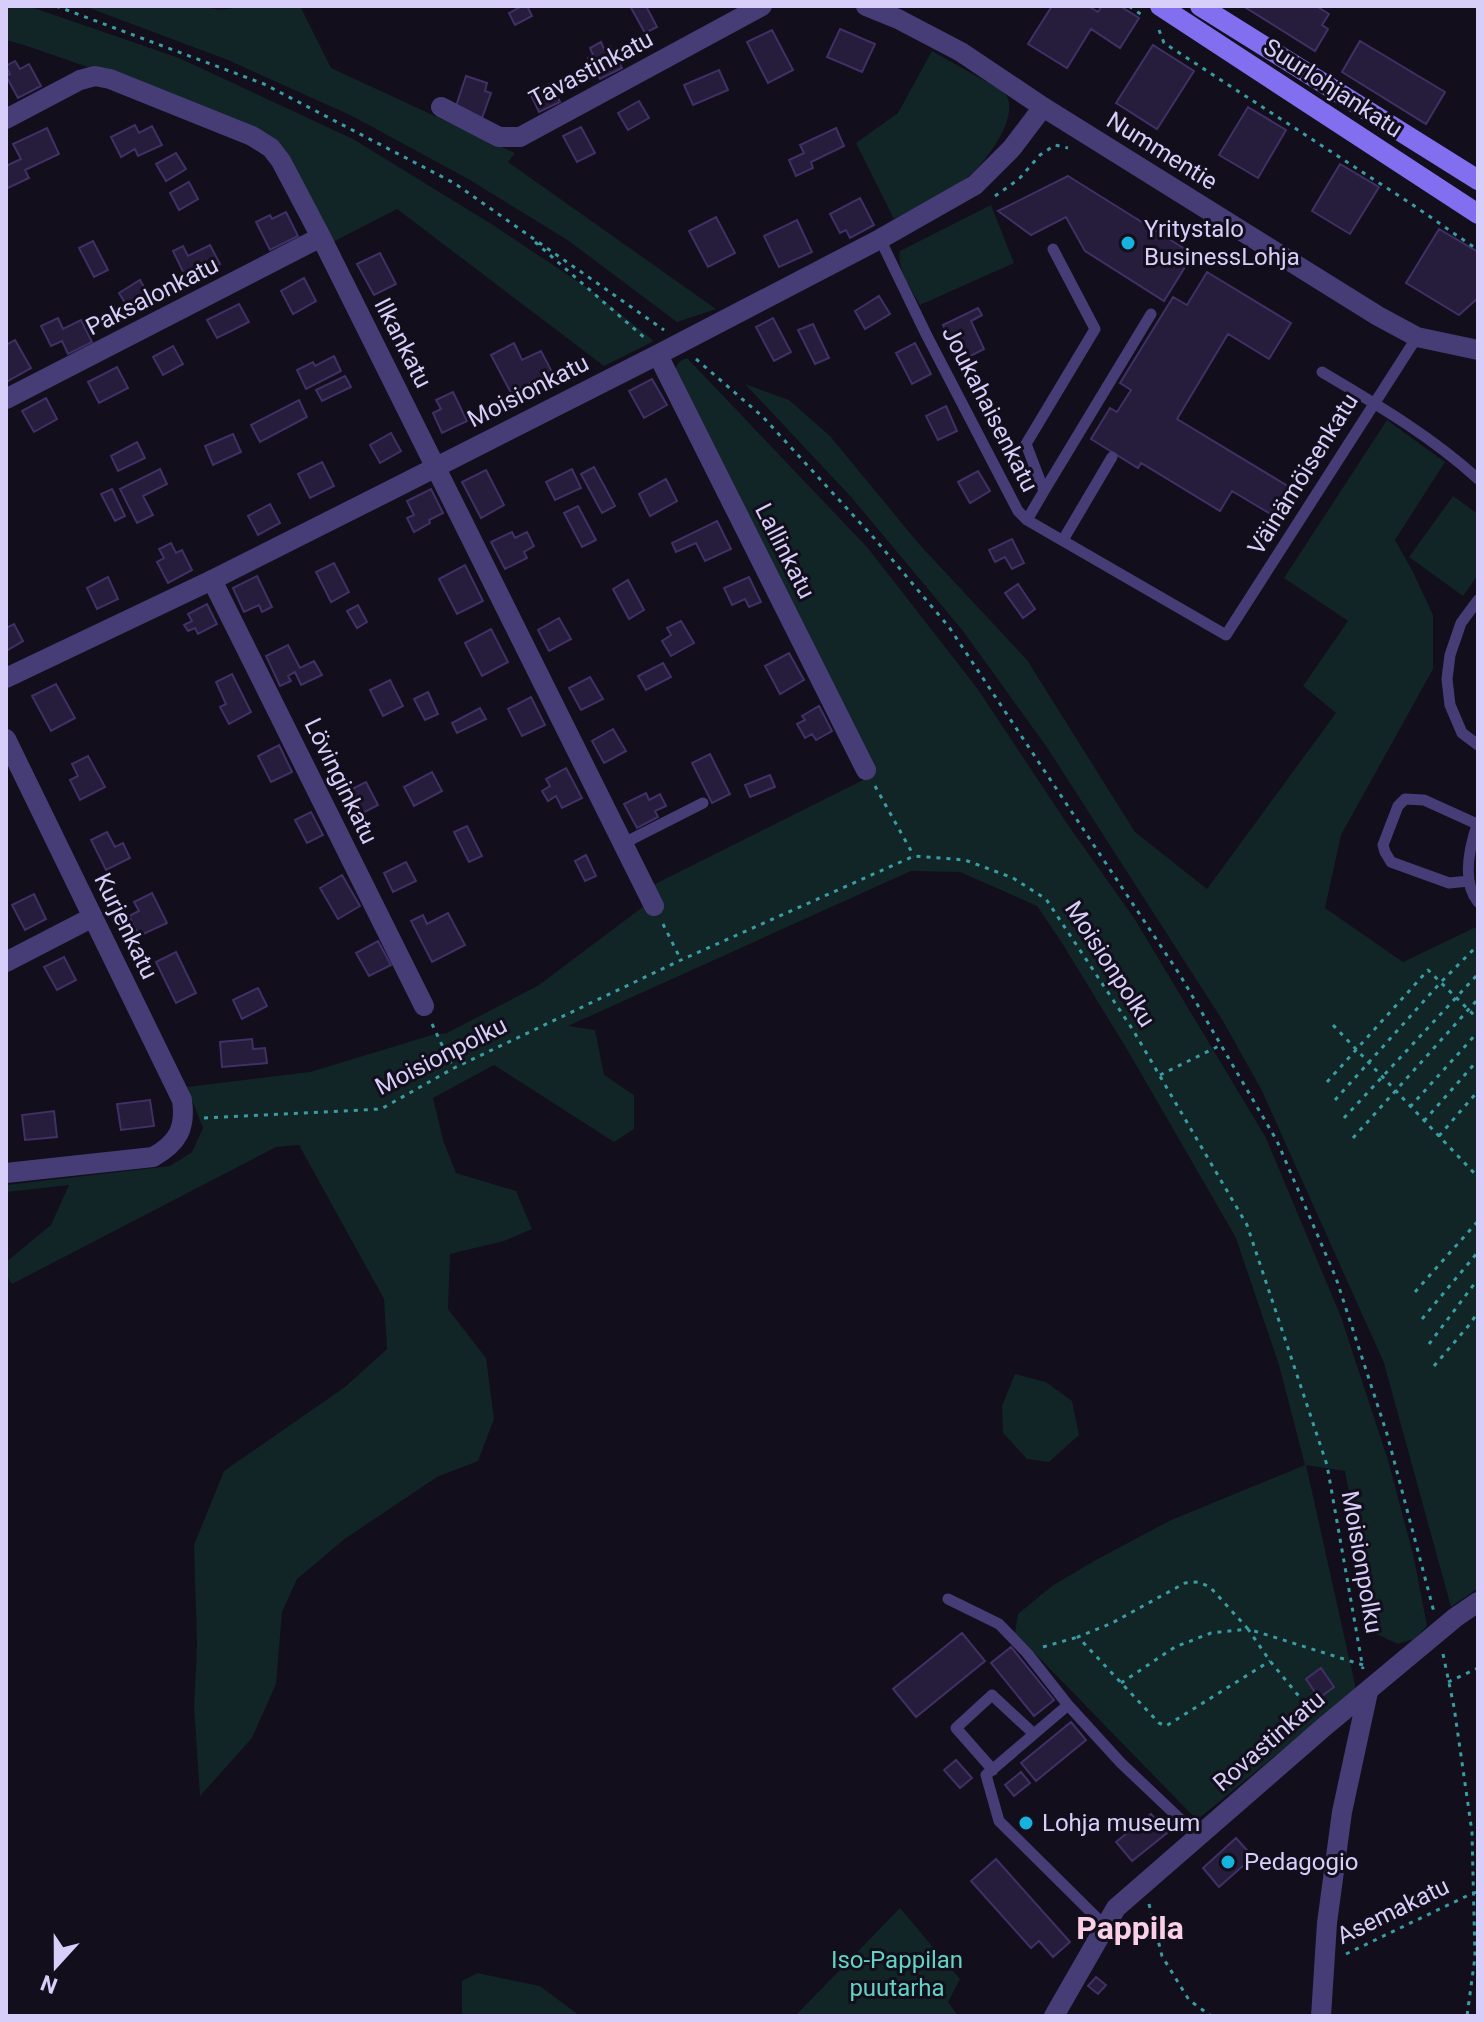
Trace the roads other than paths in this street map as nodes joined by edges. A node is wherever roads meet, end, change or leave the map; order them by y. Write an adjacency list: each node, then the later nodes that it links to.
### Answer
1 (762, 6): 5 (street, Tavastinkatu)
2 (866, 6): 6 (street, Nummentie)
3 (1200, 6): 8 (main road, Suurlohjankatu)
4 (1155, 17): 9 (main road, Suurlohjankatu)
5 (441, 107)
6 (1043, 107): 11 (street, Moisionkatu); 14 (street, Nummentie)
7 (6, 119): 10 (street, Ilkankatu)
8 (1478, 180)
9 (1478, 214)
10 (321, 237): 18 (street, Paksalonkatu); 21 (street, Ilkankatu)
11 (880, 239): 16 (street, Moisionkatu); 24 (lane, Joukahaisenkatu)
12 (1053, 249): 23 (lane)
13 (1151, 314): 23 (lane)
14 (1417, 337): 15 (street, Nummentie); 19 (lane, Väinämöisenkatu)
15 (1478, 350)
16 (660, 354): 21 (street, Moisionkatu); 32 (street, Lallinkatu)
17 (1322, 372): 19 (lane)
18 (6, 399)
19 (1374, 403): 22 (lane); 28 (lane, Väinämöisenkatu)
20 (1112, 457): 25 (lane)
21 (436, 467): 26 (street, Moisionkatu); 35 (street, Ilkankatu)
22 (1478, 479)
23 (1044, 491): 24 (lane)
24 (1027, 520): 25 (lane, Joukahaisenkatu)
25 (1063, 540): 28 (lane, Joukahaisenkatu)
26 (212, 580): 29 (street, Moisionkatu); 41 (street, Lövinginkatu)
27 (1478, 600): 31 (lane)
28 (1226, 635)
29 (6, 678)
30 (6, 739): 39 (street, Kurjenkatu)
31 (1478, 745)
32 (866, 770)
33 (703, 803): 35 (lane)
34 (1478, 823): 36 (lane); 36 (lane)
35 (624, 843): 38 (street, Ilkankatu)
36 (1469, 881): 37 (lane)
37 (1478, 902)
38 (654, 906)
39 (93, 917): 40 (street); 42 (street, Kurjenkatu)
40 (6, 962)
41 (424, 1006)
42 (6, 1173)
43 (948, 1599): 46 (lane)
44 (1478, 1602): 45 (street, Rovastinkatu)
45 (1368, 1692): 49 (street, Rovastinkatu); 52 (street)
46 (1068, 1705): 47 (lane); 49 (lane)
47 (1034, 1734): 48 (lane); 48 (lane)
48 (993, 1770): 50 (lane)
49 (1198, 1836): 50 (street, Rovastinkatu)
50 (1105, 1926): 51 (street, Rovastinkatu)
51 (1054, 2016)
52 (1321, 2016)

